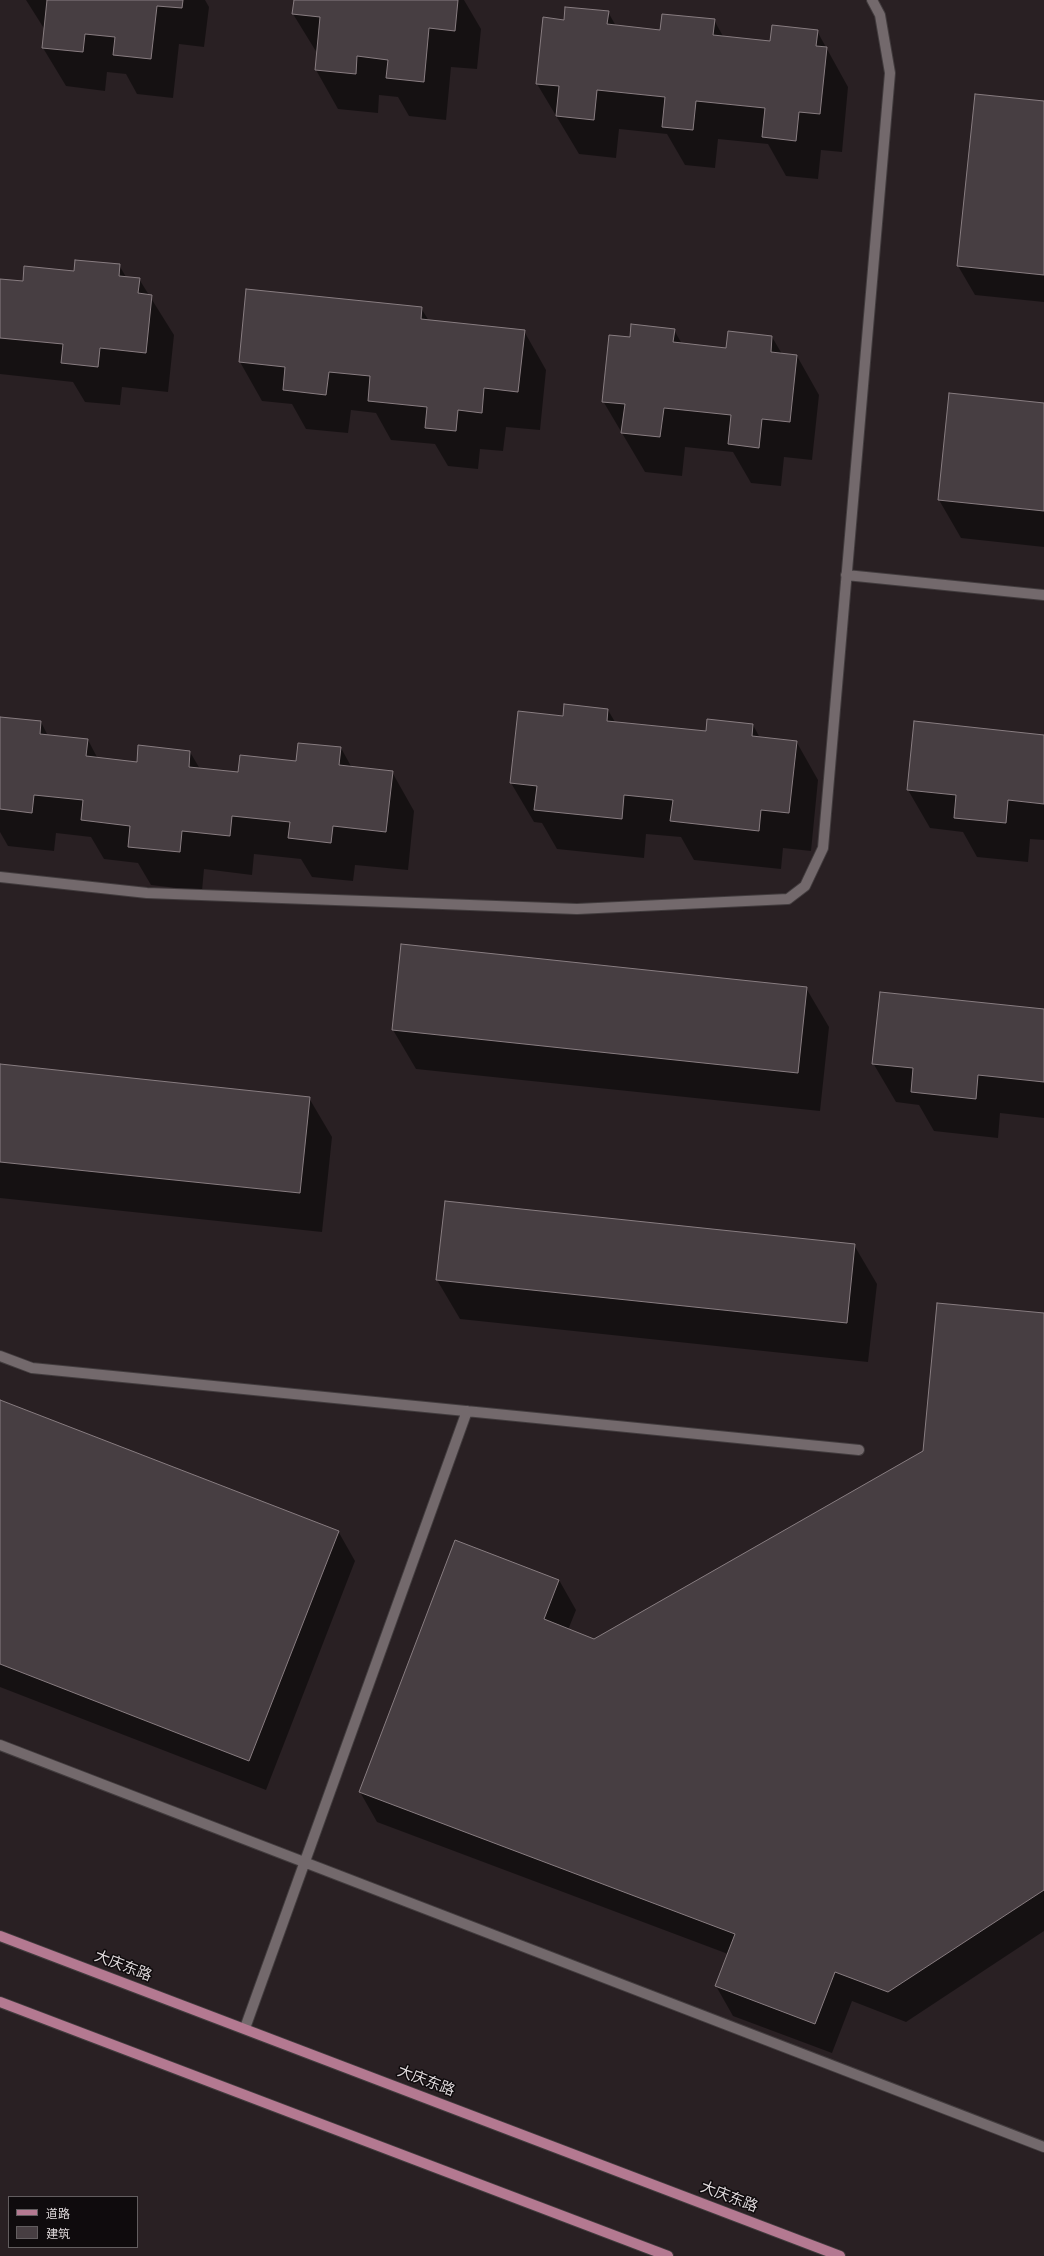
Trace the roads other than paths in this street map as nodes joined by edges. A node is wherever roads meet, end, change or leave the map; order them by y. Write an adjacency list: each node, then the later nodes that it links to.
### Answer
1 (872, 0): 2 (lane)
2 (846, 575): 3 (lane); 4 (lane)
3 (1044, 595)
4 (0, 877)
5 (0, 1356): 6 (lane)
6 (467, 1411): 7 (lane); 9 (lane)
7 (859, 1450)
8 (0, 1745): 9 (lane)
9 (305, 1862): 12 (lane); 13 (lane)
10 (0, 1936): 12 (main road, 大庆东路)
11 (0, 2002): 14 (main road)
12 (245, 2028): 15 (main road, 大庆东路)
13 (1044, 2147)
14 (668, 2256)
15 (840, 2256)

